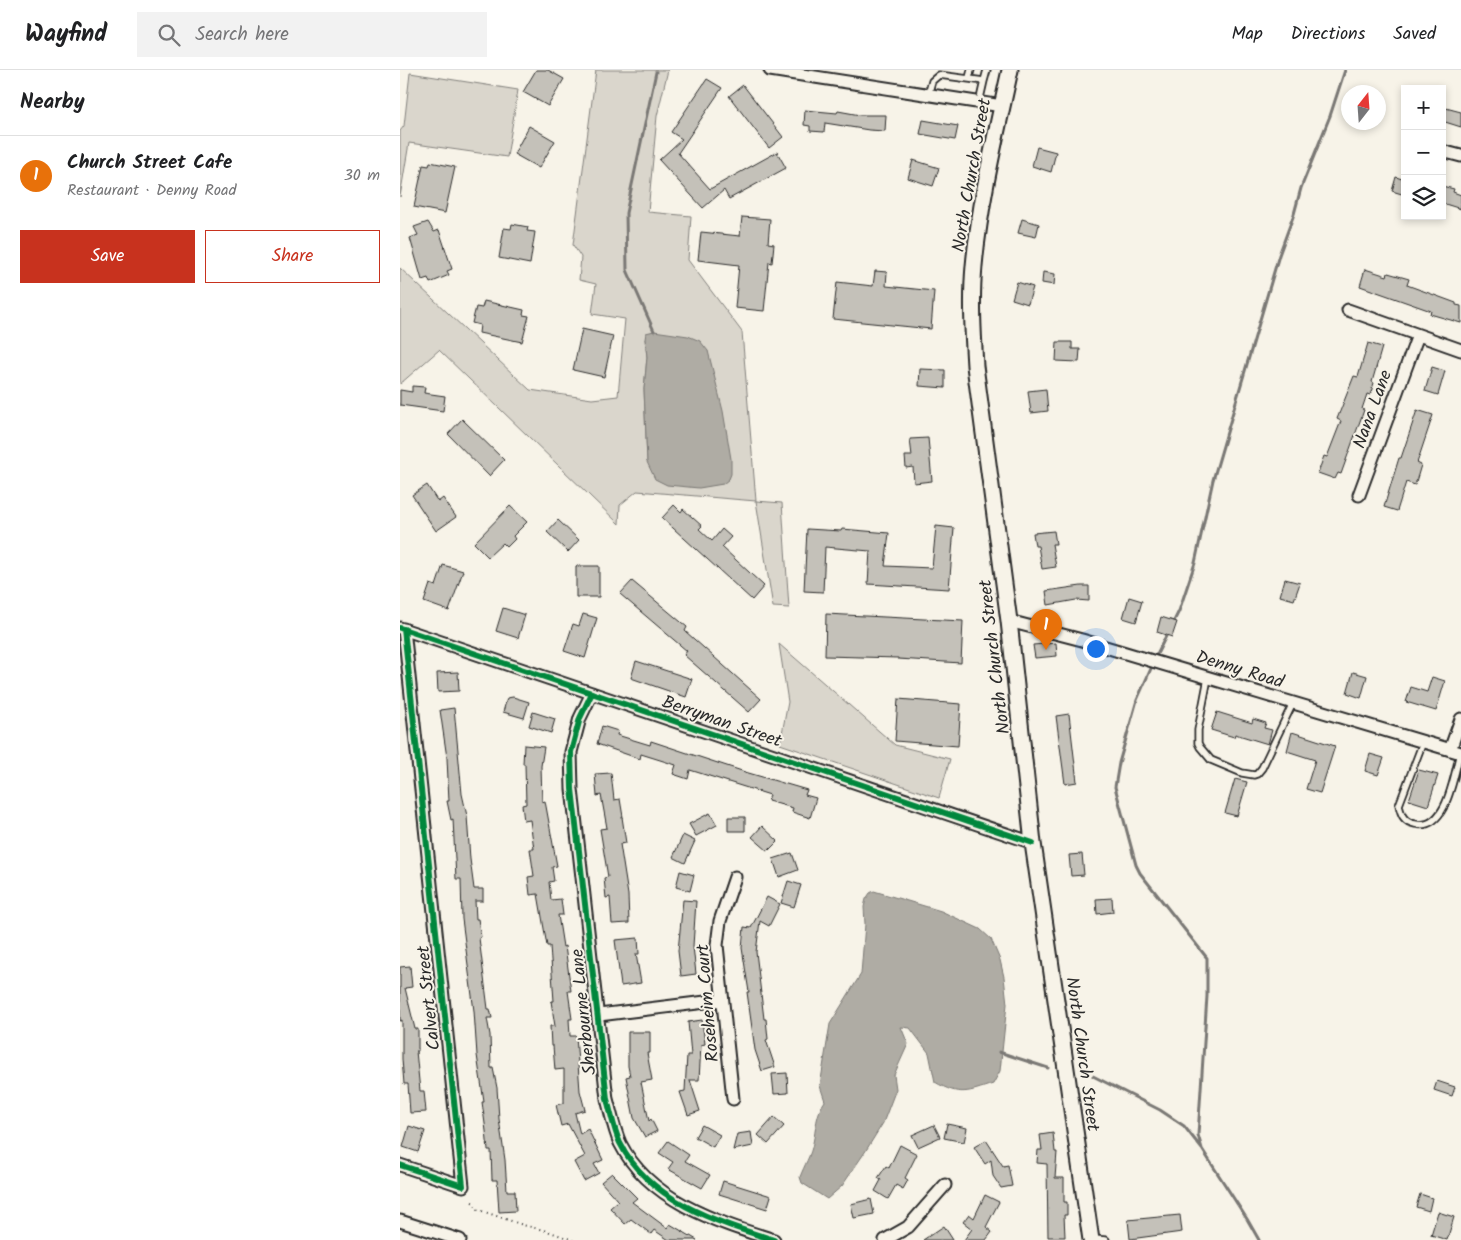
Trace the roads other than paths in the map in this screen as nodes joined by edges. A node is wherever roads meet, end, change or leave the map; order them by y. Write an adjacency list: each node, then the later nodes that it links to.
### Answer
1 (770, 70): 7 (street)
2 (971, 70): 5 (lane)
3 (987, 70): 6 (lane)
4 (1010, 70): 9 (main road, North Church Street)
5 (969, 78): 6 (lane); 7 (lane)
6 (984, 81): 8 (lane)
7 (928, 95): 8 (street)
8 (979, 103): 9 (street)
9 (1002, 106): 16 (main road, North Church Street)
10 (1446, 152): 11 (street)
11 (1461, 156)
12 (1348, 310): 13 (street)
13 (1418, 335): 14 (street); 15 (street, Nana Lane)
14 (1461, 350)
15 (1359, 495)
16 (1010, 621): 18 (street, Denny Road); 24 (main road, North Church Street)
17 (402, 628): 19 (street, Berryman Street); 29 (street, Calvert Street)
18 (1208, 678): 20 (street, Denny Road); 20 (lane)
19 (592, 693): 24 (street, Berryman Street); 27 (street, Sherbourne Lane)
20 (1293, 703): 22 (street, Denny Road)
21 (1461, 719): 23 (street)
22 (1423, 742): 23 (street, Denny Road); 23 (lane)
23 (1457, 752)
24 (1033, 843): 33 (main road, North Church Street)
25 (735, 877): 26 (street, Roseheim Court)
26 (722, 1000): 27 (street); 28 (street, Roseheim Court)
27 (599, 1015): 35 (street, Sherbourne Lane)
28 (733, 1099)
29 (400, 1165)
30 (945, 1186): 32 (street)
31 (400, 1221): 34 (street)
32 (891, 1238)
33 (1090, 1239): 36 (lane)
34 (460, 1240)
35 (774, 1240)
36 (1106, 1240)

